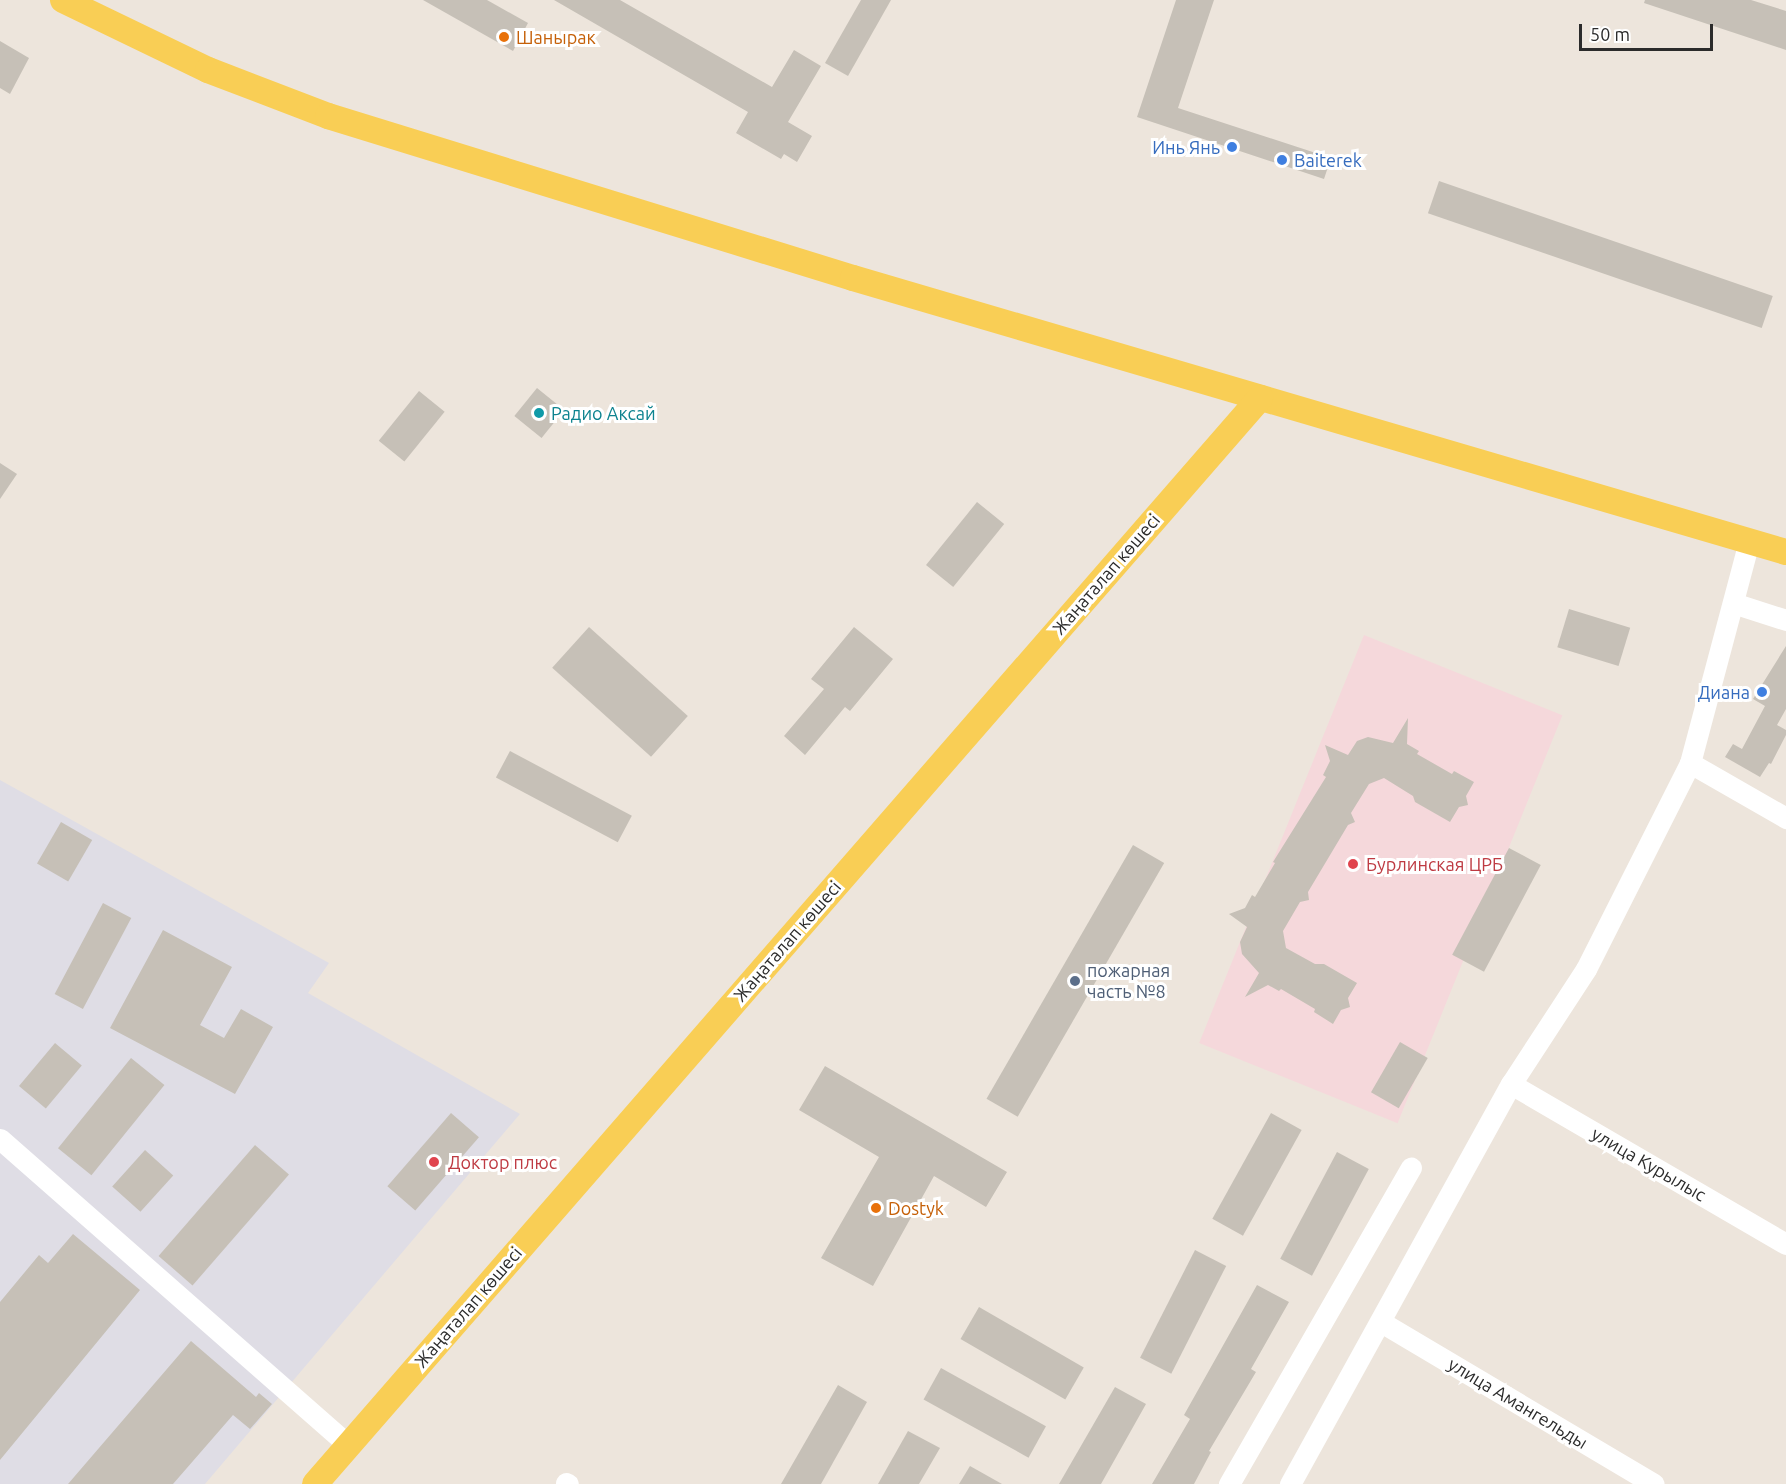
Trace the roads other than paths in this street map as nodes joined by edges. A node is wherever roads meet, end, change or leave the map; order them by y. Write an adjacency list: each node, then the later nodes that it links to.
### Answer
1 (63, 0): 2 (main road)
2 (1260, 398): 3 (main road); 14 (main road, Жаңаталап көшесі)
3 (1749, 541): 4 (main road); 5 (street)
4 (1786, 552)
5 (1733, 603): 6 (street); 7 (street)
6 (1786, 620)
7 (1690, 763): 8 (street); 9 (street)
8 (1786, 818)
9 (1511, 1084): 12 (street, улица Курылыс); 13 (street)
10 (0, 1140): 14 (street)
11 (1411, 1168): 16 (street)
12 (1786, 1244)
13 (1381, 1322): 17 (street); 18 (street, улица Амангельды)
14 (348, 1444): 15 (main road, Жаңаталап көшесі)
15 (315, 1484)
16 (1229, 1484)
17 (1290, 1484)
18 (1654, 1484)

